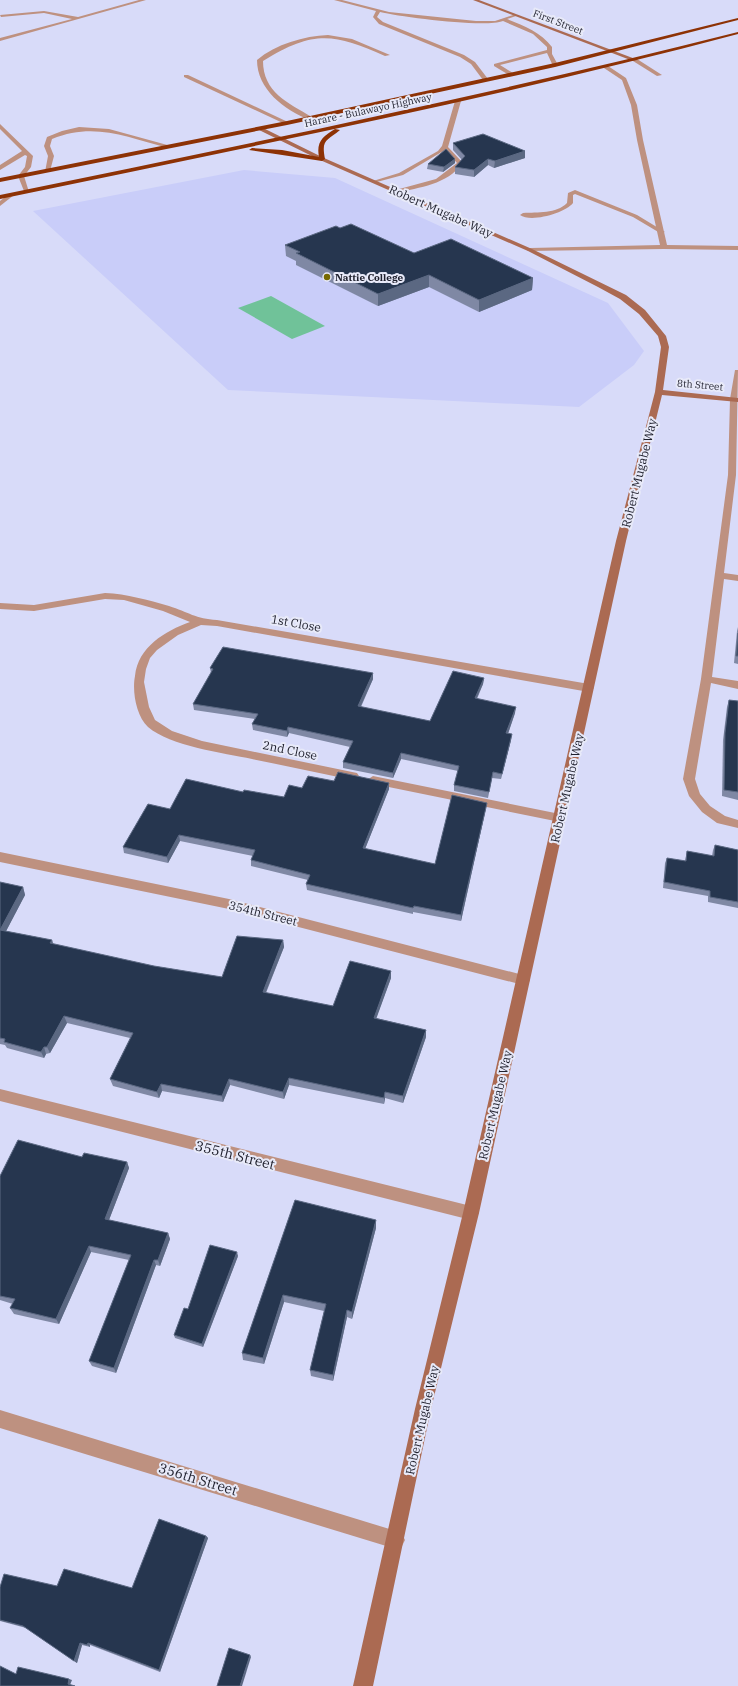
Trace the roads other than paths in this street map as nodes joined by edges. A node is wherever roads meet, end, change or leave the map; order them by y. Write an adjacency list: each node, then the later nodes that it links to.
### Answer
1 (144, 0): 7 (street)
2 (336, 0): 4 (street)
3 (475, 0): 5 (street, First Street)
4 (378, 12): 8 (street); 21 (street)
5 (514, 15): 8 (street); 13 (street, First Street)
6 (1, 16): 7 (street)
7 (78, 18): 11 (street)
8 (503, 19): 12 (street)
9 (738, 19): 13 (highway, Harare - Bulawayo Highway)
10 (738, 34): 15 (highway, Harare - Bulawayo Highway)
11 (0, 40)
12 (548, 51): 16 (street); 18 (street)
13 (612, 52): 15 (street, First Street); 16 (highway, Harare - Bulawayo Highway)
14 (387, 55): 23 (street)
15 (635, 60): 17 (highway, Harare - Bulawayo Highway); 19 (street)
16 (554, 65): 18 (highway, Harare - Bulawayo Highway)
17 (606, 67): 22 (highway, Harare - Bulawayo Highway); 45 (street)
18 (511, 74): 21 (highway, Harare - Bulawayo Highway)
19 (659, 75)
20 (186, 76): 24 (street)
21 (485, 79): 23 (highway, Harare - Bulawayo Highway)
22 (458, 101): 25 (highway, Harare - Bulawayo Highway); 30 (street)
23 (310, 118): 24 (highway, Harare - Bulawayo Highway)
24 (287, 123): 27 (highway, Harare - Bulawayo Highway)
25 (346, 124): 28 (highway, Harare - Bulawayo Highway); 33 (highway)
26 (0, 126): 32 (street)
27 (259, 128): 28 (street, Robert Mugabe Way); 29 (highway, Harare - Bulawayo Highway)
28 (280, 139): 31 (highway, Harare - Bulawayo Highway); 33 (street, Robert Mugabe Way)
29 (168, 146): 35 (highway, Harare - Bulawayo Highway); 35 (street)
30 (445, 147): 38 (street); 40 (street)
31 (232, 149): 33 (highway); 39 (highway, Harare - Bulawayo Highway)
32 (26, 151): 34 (street); 36 (street)
33 (322, 159): 38 (street, Robert Mugabe Way)
34 (0, 168)
35 (47, 171): 36 (highway, Harare - Bulawayo Highway)
36 (21, 176): 37 (highway, Harare - Bulawayo Highway); 39 (street)
37 (0, 180)
38 (375, 182): 40 (street, Robert Mugabe Way)
39 (27, 191): 41 (highway, Harare - Bulawayo Highway)
40 (395, 191): 48 (street, Robert Mugabe Way)
41 (11, 194): 42 (highway, Harare - Bulawayo Highway); 43 (street)
42 (0, 197)
43 (0, 204)
44 (523, 215): 45 (street)
45 (662, 232): 46 (street)
46 (664, 247): 47 (street); 48 (street)
47 (738, 248)
48 (530, 250): 50 (street, Robert Mugabe Way)
49 (738, 372): 51 (street)
50 (659, 392): 51 (street, 8th Street); 59 (street, Robert Mugabe Way)
51 (736, 399): 52 (street)
52 (735, 476): 53 (street)
53 (719, 575): 54 (street); 57 (street)
54 (738, 578)
55 (0, 606): 56 (street, 1st Close)
56 (200, 622): 59 (street, 1st Close); 60 (street, 2nd Close)
57 (706, 679): 58 (street); 61 (street)
58 (738, 684)
59 (589, 688): 60 (street, Robert Mugabe Way)
60 (560, 818): 63 (street, Robert Mugabe Way)
61 (738, 824)
62 (0, 857): 63 (street, 354th Street)
63 (523, 980): 65 (street, Robert Mugabe Way)
64 (0, 1095): 65 (street, 355th Street)
65 (471, 1213): 67 (street, Robert Mugabe Way)
66 (0, 1419): 67 (street, 356th Street)
67 (396, 1540): 68 (street, Robert Mugabe Way)
68 (364, 1686)

